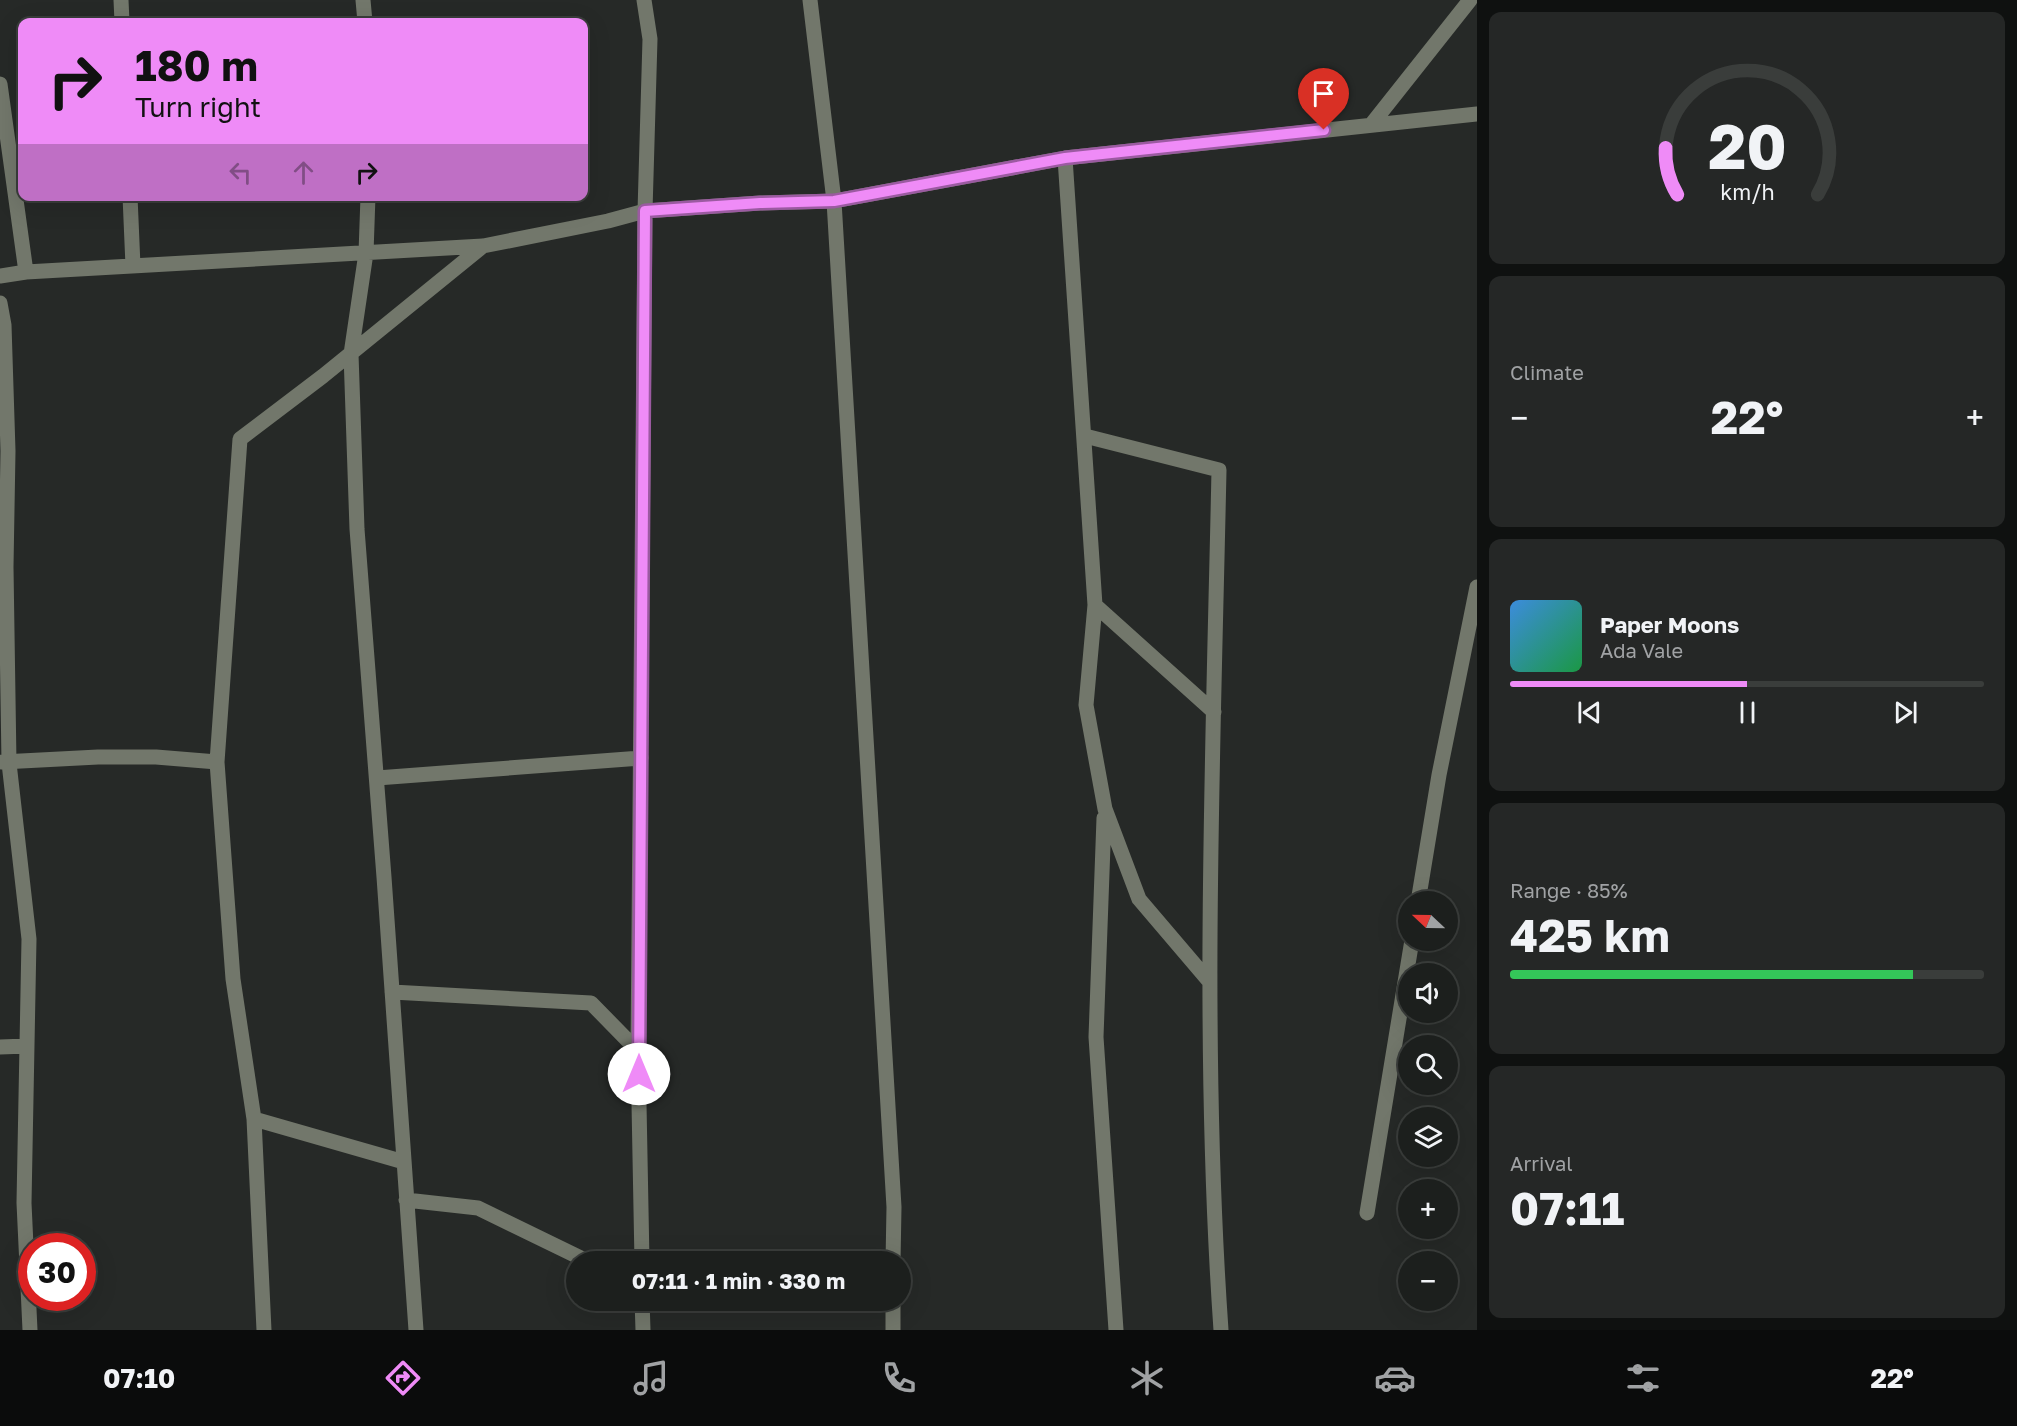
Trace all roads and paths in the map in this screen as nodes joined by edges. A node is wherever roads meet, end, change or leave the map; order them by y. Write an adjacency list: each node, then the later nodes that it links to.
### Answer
1 (121, 0): 6 (street)
2 (363, 0): 7 (street)
3 (644, 0): 15 (street)
4 (810, 0): 14 (street)
5 (1470, 0): 10 (street)
6 (122, 18)
7 (365, 18)
8 (0, 84): 19 (street)
9 (1477, 114): 10 (street)
10 (1371, 125): 11 (street)
11 (1065, 158): 14 (street); 23 (street)
12 (130, 201): 18 (street)
13 (368, 201): 17 (street)
14 (834, 201): 15 (street); 45 (street)
15 (645, 211): 16 (street); 27 (street)
16 (483, 246): 17 (street); 22 (street)
17 (366, 254): 18 (street); 22 (street)
18 (133, 266): 19 (street)
19 (26, 272): 20 (street)
20 (0, 276)
21 (0, 303): 29 (street)
22 (351, 354): 28 (street); 30 (street)
23 (1085, 436): 25 (street); 26 (street)
24 (1477, 587): 32 (street)
25 (1095, 605): 26 (street); 31 (street)
26 (1214, 712): 34 (street)
27 (641, 758): 30 (street); 38 (street)
28 (217, 762): 29 (street); 39 (street)
29 (5, 763): 36 (street)
30 (377, 778): 35 (street)
31 (1105, 809): 34 (street); 53 (street)
32 (1420, 891)
33 (1410, 951): 42 (street)
34 (1208, 980): 54 (street)
35 (392, 992): 38 (street); 40 (street)
36 (27, 1046): 37 (street); 48 (street)
37 (0, 1047)
38 (638, 1051): 44 (street)
39 (254, 1119): 40 (street); 49 (street)
40 (404, 1162): 41 (street)
41 (406, 1200): 43 (street); 50 (street)
42 (1367, 1213)
43 (566, 1251)
44 (642, 1251)
45 (894, 1251)
46 (642, 1311): 51 (street)
47 (893, 1311): 52 (street)
48 (30, 1330)
49 (264, 1330)
50 (417, 1330)
51 (643, 1330)
52 (893, 1330)
53 (1116, 1330)
54 (1221, 1330)

